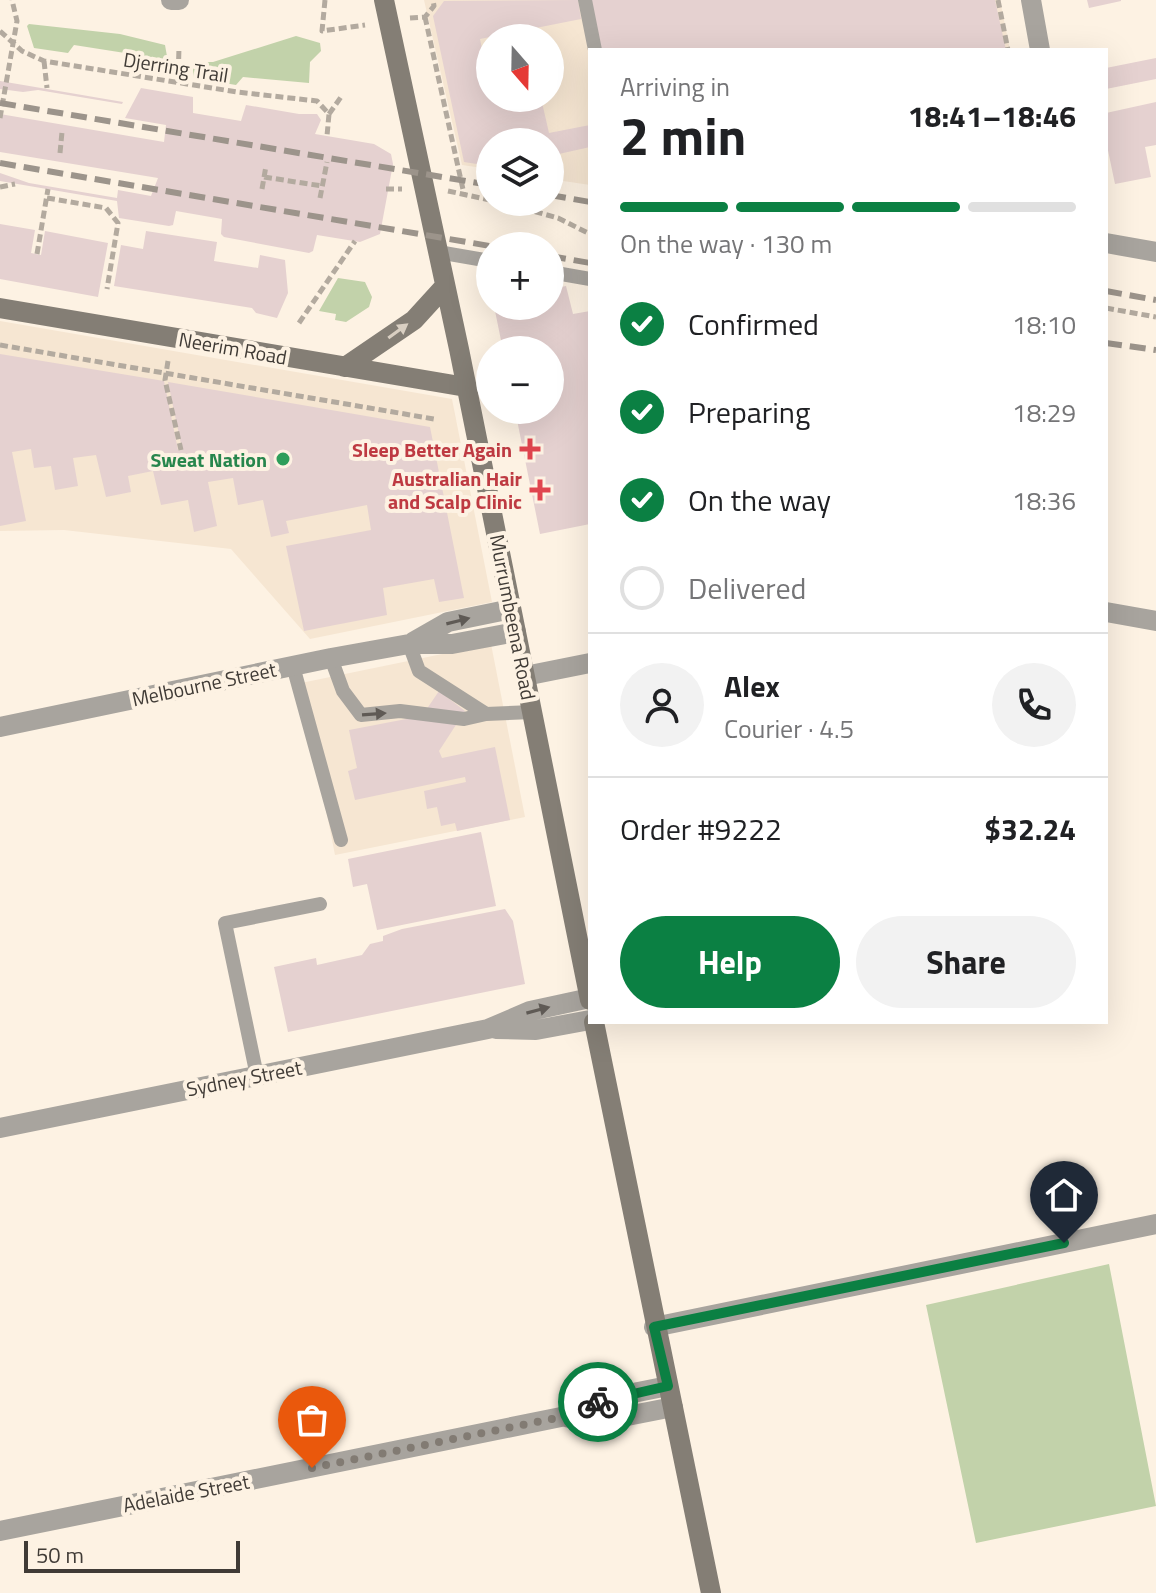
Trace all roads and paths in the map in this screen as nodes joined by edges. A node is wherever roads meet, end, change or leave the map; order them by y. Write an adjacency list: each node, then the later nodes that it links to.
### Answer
1 (12, 0): 11 (path)
2 (171, 0): 3 (street)
3 (179, 0)
4 (325, 0): 13 (path)
5 (384, 0): 47 (main road, Murrumbeena Road)
6 (585, 0): 16 (lane)
7 (998, 0): 17 (path)
8 (1031, 0): 18 (street)
9 (425, 17): 39 (path)
10 (26, 19): 11 (path)
11 (17, 21): 14 (path)
12 (0, 31): 14 (path, Djerring Trail)
13 (322, 31)
14 (14, 43): 19 (path, Djerring Trail); 24 (path)
15 (179, 47): 20 (path)
16 (595, 48)
17 (1008, 48)
18 (1040, 48)
19 (44, 61): 20 (path, Djerring Trail); 21 (path)
20 (178, 83): 23 (path, Djerring Trail)
21 (47, 88)
22 (341, 97): 23 (path)
23 (329, 114): 26 (path)
24 (0, 118)
25 (62, 132): 28 (path)
26 (327, 136)
27 (51, 141): 28 (path)
28 (61, 143): 29 (path)
29 (60, 153)
30 (327, 162): 34 (path)
31 (266, 166): 32 (path)
32 (264, 177): 34 (path); 37 (path)
33 (15, 184): 35 (path)
34 (322, 186): 42 (path)
35 (0, 187)
36 (48, 189): 41 (path)
37 (262, 189)
38 (452, 191): 39 (path)
39 (464, 194): 40 (path)
40 (476, 197)
41 (47, 198): 49 (path); 54 (path)
42 (320, 198)
43 (552, 216): 44 (path)
44 (588, 233)
45 (355, 241): 58 (path)
46 (1108, 243): 48 (street)
47 (438, 252): 50 (lane); 53 (main road, Murrumbeena Road)
48 (1156, 252)
49 (37, 254)
50 (476, 259)
51 (564, 274): 52 (lane)
52 (588, 279)
53 (445, 286): 61 (main road, one-way to 53); 63 (main road, Murrumbeena Road)
54 (107, 289)
55 (0, 308): 59 (main road, Neerim Road)
56 (1108, 308): 57 (path)
57 (1156, 317)
58 (299, 323)
59 (171, 338): 61 (main road, Neerim Road); 62 (path)
60 (0, 345): 62 (path)
61 (345, 367): 63 (main road, Neerim Road)
62 (166, 374): 64 (path); 65 (path)
63 (466, 387): 66 (main road, Murrumbeena Road)
64 (434, 419)
65 (181, 450)
66 (511, 609): 69 (main road, Murrumbeena Road); 70 (street, Melbourne Street, one-way to 66)
67 (1108, 612): 68 (street)
68 (1156, 621)
69 (516, 632): 70 (street, Melbourne Street); 74 (main road, Murrumbeena Road)
70 (409, 644): 71 (street, Melbourne Street); 76 (lane)
71 (331, 658): 73 (street, Melbourne Street); 76 (lane, one-way to 76)
72 (588, 663): 74 (street)
73 (293, 666): 77 (street, Melbourne Street); 78 (lane)
74 (525, 676): 75 (main road, Murrumbeena Road)
75 (532, 712): 76 (lane); 80 (main road, Murrumbeena Road)
76 (486, 714)
77 (0, 727)
78 (341, 840)
79 (320, 904): 85 (lane)
80 (588, 989)
81 (588, 999): 84 (street, Sydney Street, one-way to 81)
82 (588, 1022): 84 (street, Sydney Street)
83 (593, 1024): 88 (main road)
84 (488, 1029): 85 (street, Sydney Street)
85 (257, 1076): 86 (street, Sydney Street)
86 (0, 1128)
87 (1156, 1224): 88 (street)
88 (654, 1327): 89 (main road)
89 (668, 1386): 90 (main road); 91 (street, Adelaide Street)
90 (673, 1407): 91 (street, Adelaide Street); 93 (main road)
91 (561, 1417): 92 (street, Adelaide Street)
92 (0, 1531)
93 (711, 1593)

